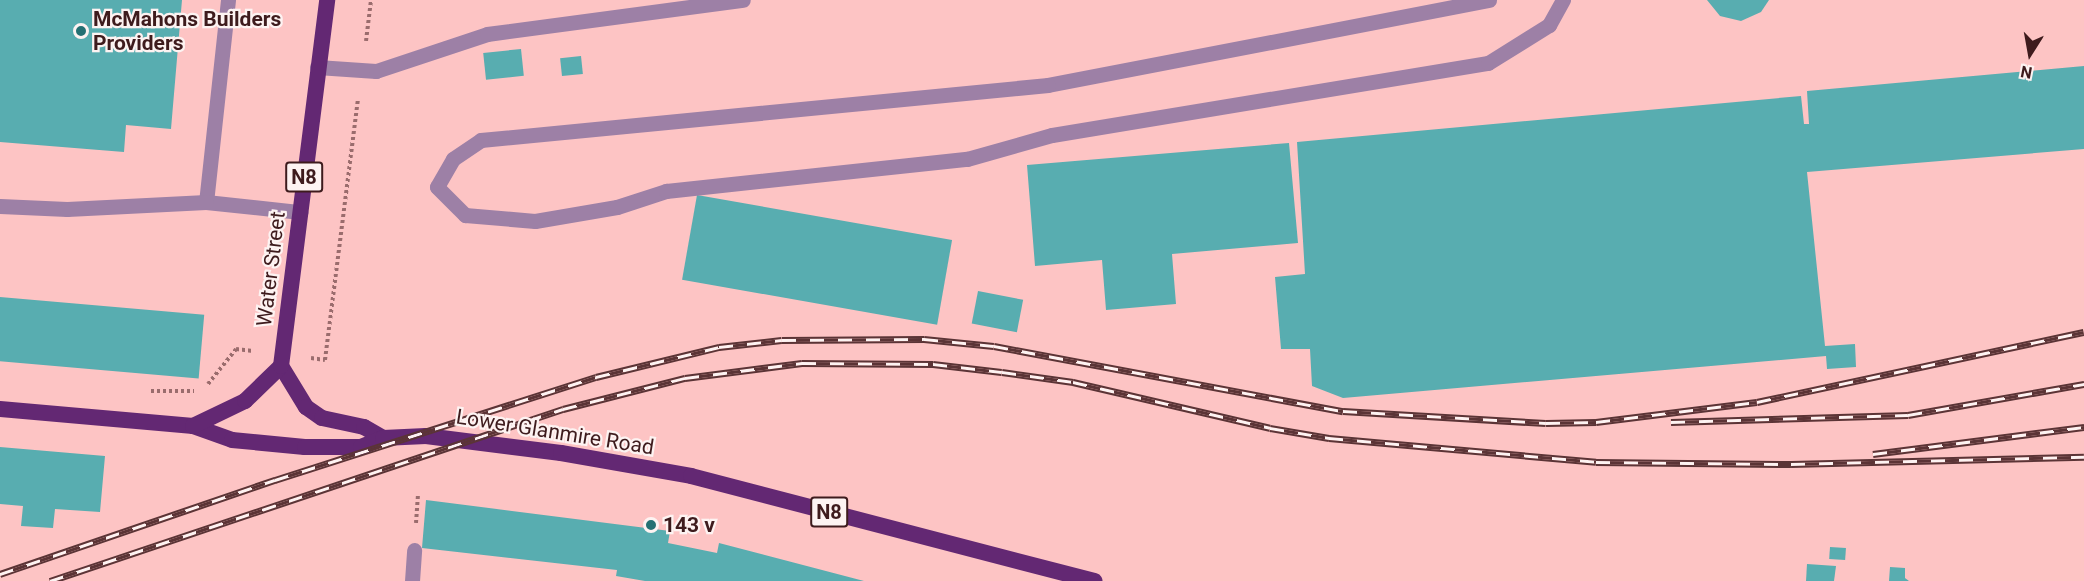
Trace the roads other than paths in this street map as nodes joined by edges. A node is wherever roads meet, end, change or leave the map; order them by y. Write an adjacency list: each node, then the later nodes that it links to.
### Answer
1 (228, 0): 7 (street)
2 (327, 0): 6 (highway, Water Street / N8)
3 (743, 0): 6 (street)
4 (1489, 0): 5 (street)
5 (1563, 0)
6 (317, 67): 9 (highway, Water Street / N8)
7 (206, 202): 8 (street); 9 (street)
8 (0, 206)
9 (300, 212): 10 (highway, Water Street / N8)
10 (281, 366): 12 (highway); 13 (highway, N8)
11 (0, 409): 12 (highway, Lower Glanmire Road / N8)
12 (193, 426): 13 (highway, Lower Glanmire Road / N8)
13 (383, 438): 16 (highway, Lower Glanmire Road / N8)
14 (414, 550): 15 (street)
15 (412, 581)
16 (1095, 581)

